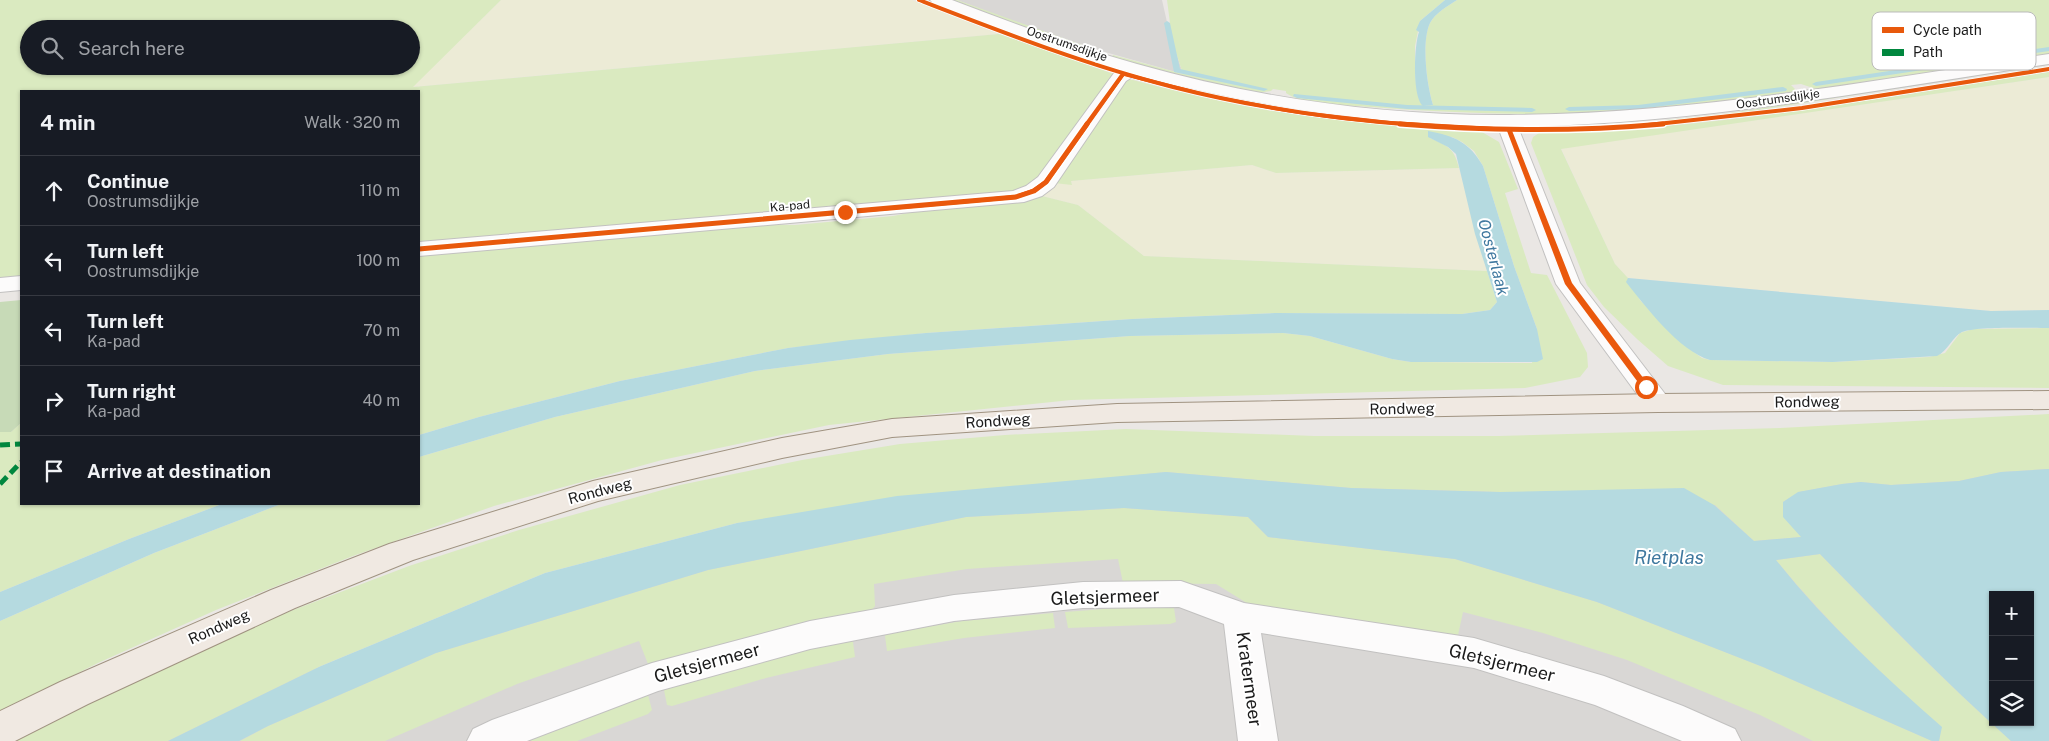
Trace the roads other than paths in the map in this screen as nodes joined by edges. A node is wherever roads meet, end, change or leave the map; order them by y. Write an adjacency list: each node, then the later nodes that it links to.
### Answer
1 (938, 0): 4 (street, Oostrumsdijkje)
2 (2049, 59): 3 (street, Oostrumsdijkje)
3 (2036, 61)
4 (1133, 69): 6 (street, Oostrumsdijkje); 7 (street, Ka-pad)
5 (1974, 70): 6 (street, Oostrumsdijkje)
6 (1506, 121): 11 (street)
7 (420, 249)
8 (20, 283): 9 (street)
9 (0, 285)
10 (2049, 400): 11 (main road, Rondweg)
11 (1658, 404): 13 (main road, Rondweg)
12 (1241, 616): 14 (street, Gletsjermeer); 15 (street, Kratermeer); 16 (street, Gletsjermeer)
13 (0, 730)
14 (487, 741)
15 (1258, 741)
16 (1722, 741)

